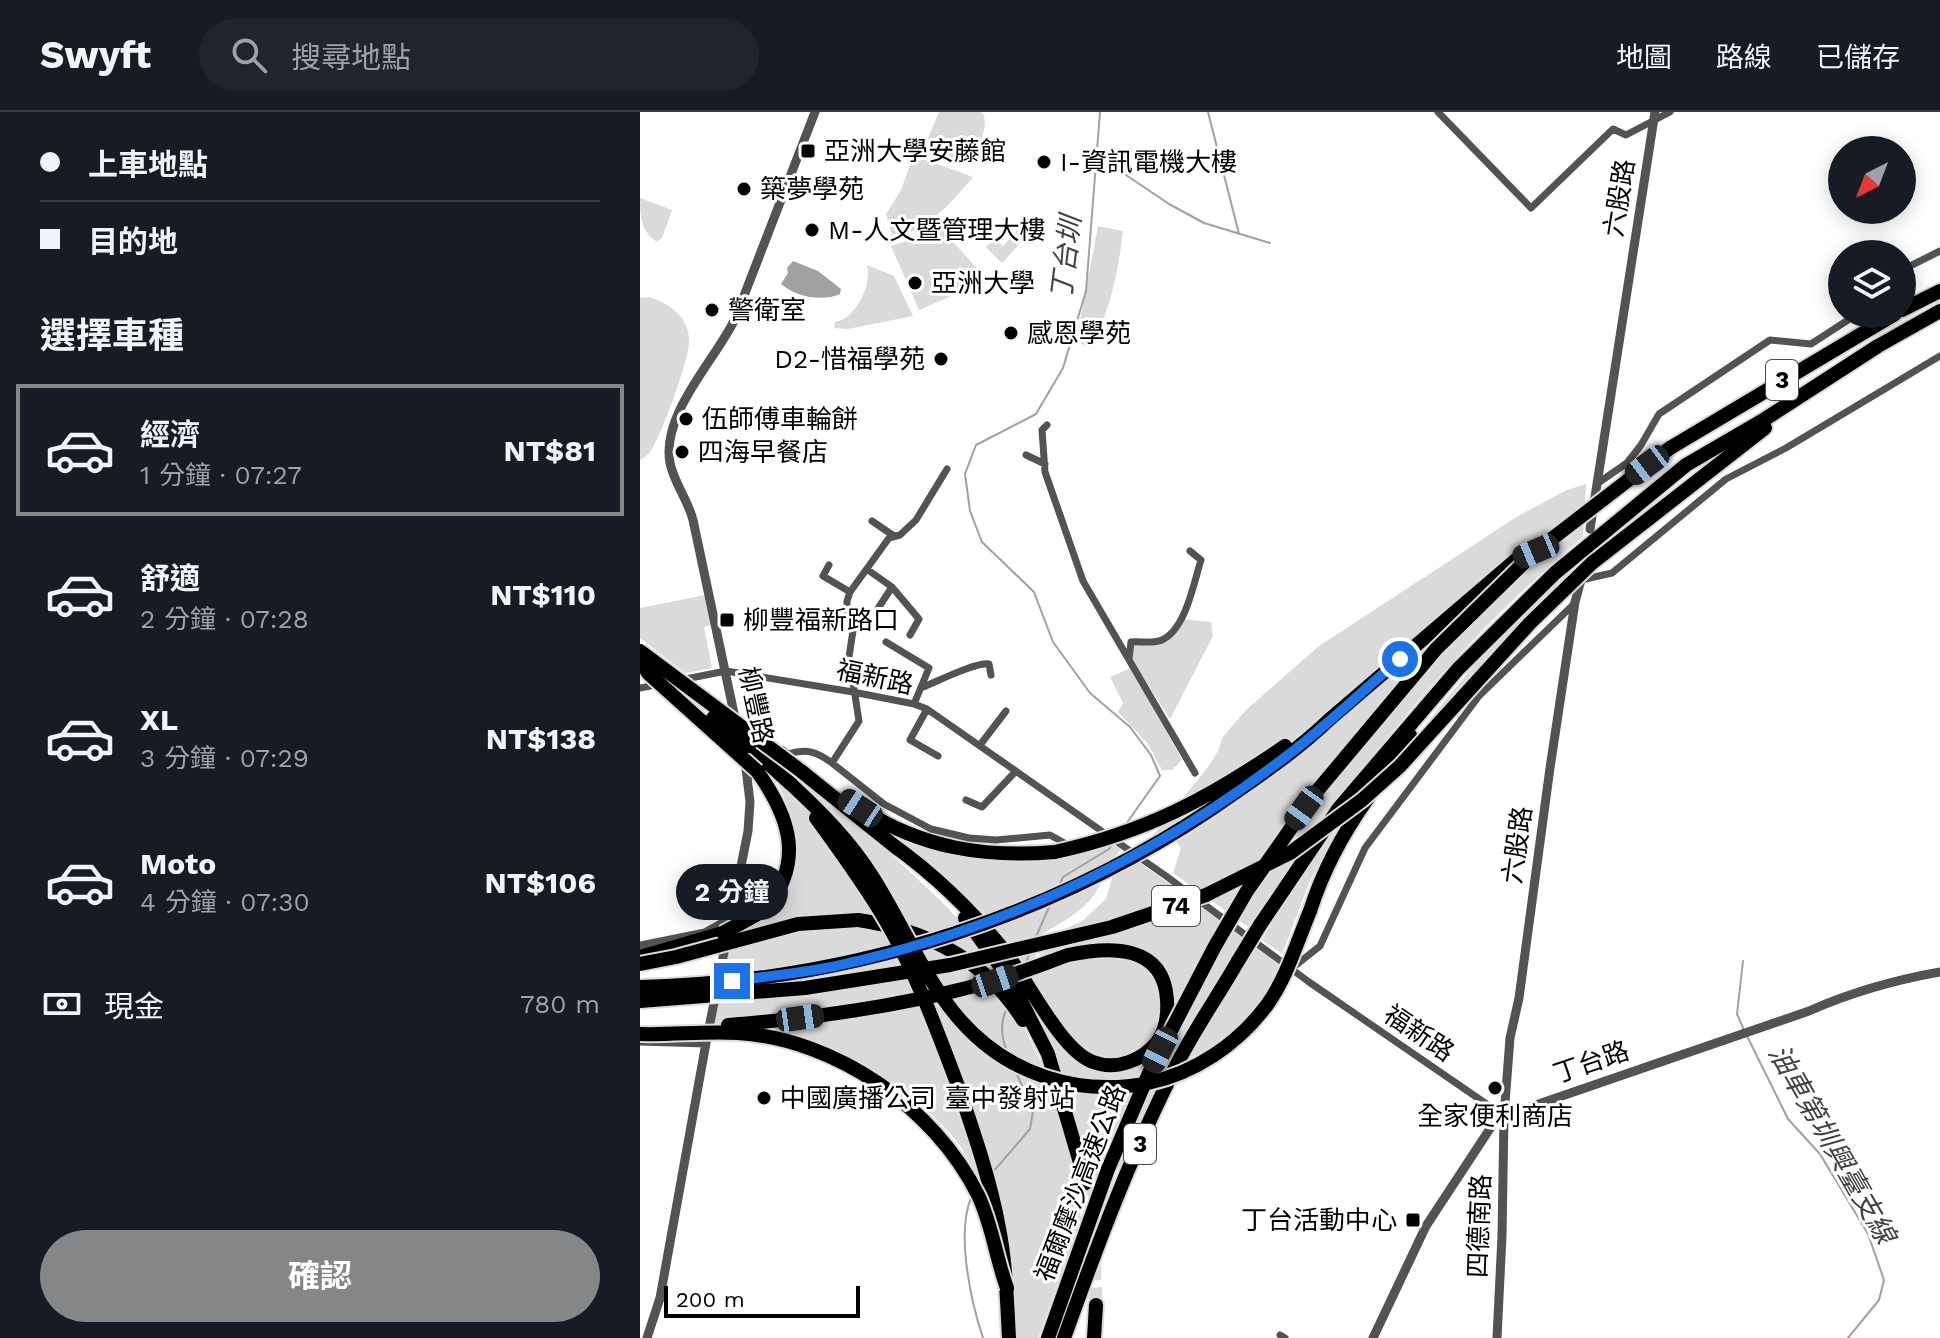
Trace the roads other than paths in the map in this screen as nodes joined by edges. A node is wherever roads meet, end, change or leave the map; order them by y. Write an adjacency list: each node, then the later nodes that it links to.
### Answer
1 (815, 112): 36 (street, 柳豐路)
2 (1438, 112): 4 (street)
3 (1670, 112): 4 (street)
4 (1655, 116): 18 (street, 六股路)
5 (1940, 251): 6 (street)
6 (1916, 263)
7 (1940, 291): 8 (highway)
8 (1916, 303)
9 (1940, 311): 13 (highway, 福爾摩沙高速公路 / 3)
10 (1836, 328): 18 (street)
11 (1868, 328): 23 (highway, 福爾摩沙高速公路 / 3, bridge)
12 (1940, 356): 26 (street)
13 (1795, 399): 42 (highway, 福爾摩沙高速公路 / 3); 64 (highway, 74, bridge)
14 (1047, 425): 16 (street)
15 (1026, 455): 16 (street)
16 (1045, 464): 35 (street)
17 (947, 469): 21 (street)
18 (1598, 483): 20 (street, 六股路)
19 (872, 521): 21 (street)
20 (1590, 529)
21 (894, 536): 25 (street)
22 (1190, 551): 35 (street)
23 (1536, 551): 46 (highway, bridge); 74 (highway, 福爾摩沙高速公路 / 3, bridge)
24 (829, 565): 28 (street)
25 (868, 570): 27 (street); 28 (street)
26 (1581, 580): 29 (street, 六股路)
27 (892, 587): 30 (street); 31 (street)
28 (850, 592): 40 (street)
29 (1575, 602): 60 (street); 68 (street, 六股路)
30 (877, 610)
31 (910, 635)
32 (886, 642): 38 (street)
33 (640, 651): 50 (highway, bridge)
34 (640, 660): 53 (highway, bridge); 58 (highway, bridge)
35 (1129, 660): 52 (street)
36 (726, 671): 39 (street, 福新路); 40 (street, 福新路); 45 (street, 柳豐路)
37 (991, 675): 38 (street)
38 (923, 687): 41 (street)
39 (640, 688)
40 (853, 692): 41 (street, 福新路); 49 (street)
41 (914, 704): 43 (street, 福新路)
42 (1424, 708): 53 (highway, bridge); 75 (highway, 福爾摩沙高速公路 / 3, bridge)
43 (927, 709): 47 (street, 福新路); 48 (street)
44 (1006, 711): 47 (street)
45 (735, 717): 49 (street); 56 (street, 柳豐路)
46 (1330, 719): 50 (highway, bridge); 62 (highway, 74, bridge)
47 (980, 745): 51 (street, 福新路)
48 (938, 756)
49 (832, 763): 55 (street)
50 (801, 771): 63 (highway)
51 (1016, 771): 54 (street); 55 (street, 福新路)
52 (1195, 773)
53 (792, 785): 70 (highway, bridge)
54 (966, 800)
55 (1112, 839): 60 (street, 福新路)
56 (732, 918): 57 (street); 67 (street, 柳豐路)
57 (640, 946)
58 (640, 957)
59 (640, 964): 63 (highway, bridge)
60 (1291, 969): 68 (street, 福新路)
61 (1940, 972): 68 (street, 丁台路)
62 (640, 987)
63 (1015, 988): 65 (highway, bridge); 69 (highway)
64 (640, 1001)
65 (640, 1032): 70 (highway, bridge)
66 (640, 1041): 67 (street)
67 (706, 1043): 72 (street, 柳豐路)
68 (1504, 1116): 77 (street); 78 (street, 四德南路)
69 (1086, 1183)
70 (1007, 1288): 73 (highway)
71 (1096, 1305): 76 (highway)
72 (647, 1338)
73 (1009, 1338)
74 (1048, 1338)
75 (1064, 1338)
76 (1094, 1338)
77 (1373, 1338)
78 (1497, 1338)

